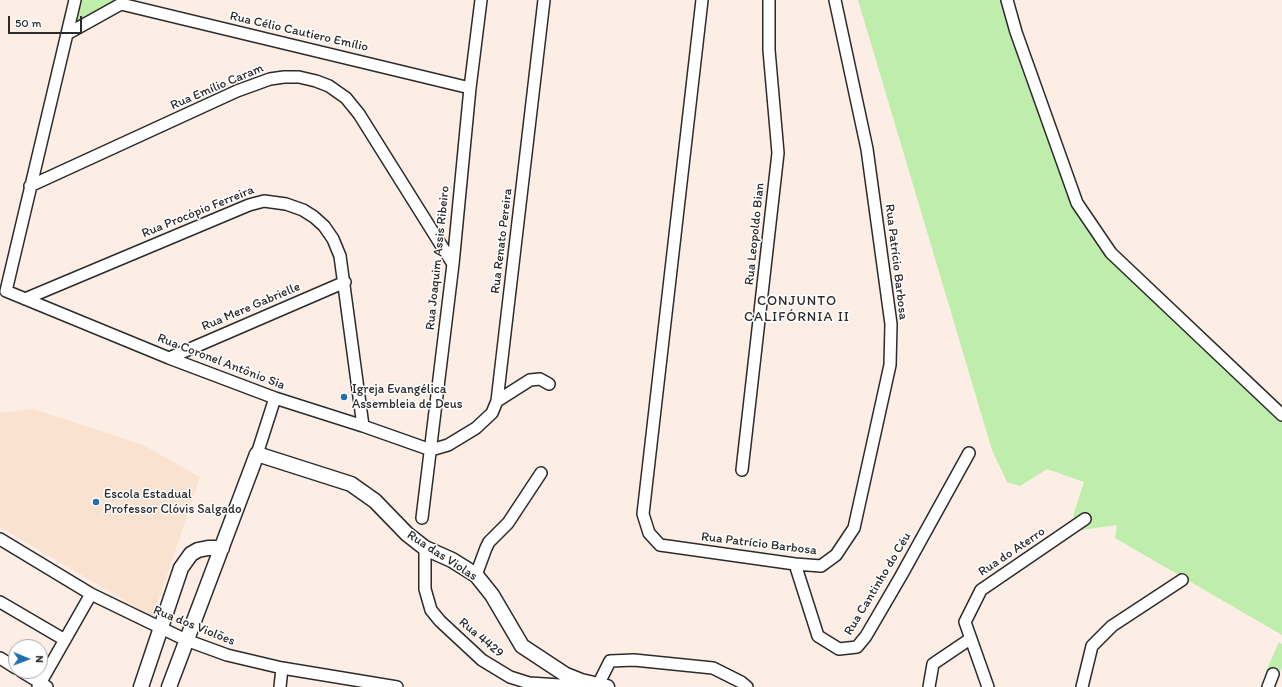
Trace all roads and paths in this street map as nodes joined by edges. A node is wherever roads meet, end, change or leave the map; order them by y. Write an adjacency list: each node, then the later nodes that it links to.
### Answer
1 (75, 0): 9 (street)
2 (481, 0): 10 (street, Rua Joaquim Assis Ribeiro)
3 (544, 0): 18 (street, Rua Renato Pereira)
4 (702, 0): 32 (street, Rua Patrício Barbosa)
5 (768, 0): 24 (street, Rua Leopoldo Bian)
6 (835, 0): 32 (street, Rua Patrício Barbosa)
7 (1007, 0): 19 (street)
8 (120, 2): 9 (street, Rua Célio Cautiero Emílio); 10 (street, Rua Célio Cautiero Emílio)
9 (67, 34): 11 (street)
10 (470, 88): 12 (street, Rua Joaquim Assis Ribeiro)
11 (30, 186): 12 (street, Rua Emílio Caram); 14 (street, Rua Coronel Antônio Sia)
12 (453, 264): 21 (street, Rua Joaquim Assis Ribeiro)
13 (345, 282): 14 (street, Rua Procópio Ferreira); 15 (street, Rua Mere Gabrielle); 20 (street, Rua Procópio Ferreira)
14 (25, 299): 15 (street, Rua Coronel Antônio Sia)
15 (169, 358): 17 (street, Rua Coronel Antônio Sia)
16 (549, 384): 18 (street)
17 (275, 398): 20 (street, Rua Coronel Antônio Sia); 23 (street)
18 (496, 401): 21 (street, Rua Renato Pereira)
19 (1282, 415)
20 (363, 426): 21 (street, Rua Coronel Antônio Sia)
21 (431, 450): 26 (street, Rua Joaquim Assis Ribeiro)
22 (969, 453): 32 (street, Rua Cantinho do Céu)
23 (257, 454): 29 (street); 30 (street, Rua das Violas)
24 (742, 470)
25 (540, 473): 33 (street)
26 (422, 518)
27 (1085, 519): 39 (street, Rua do Aterro)
28 (0, 539): 36 (street, Rua dos Violões)
29 (222, 548): 31 (street); 35 (street)
30 (425, 548): 33 (street, Rua das Violas); 45 (street, Rua 4429)
31 (191, 554): 35 (street); 38 (street)
32 (795, 564)
33 (476, 575): 45 (street, Rua das Violas)
34 (1182, 580): 55 (street)
35 (207, 588): 41 (street)
36 (91, 594): 38 (street, Rua dos Violões); 40 (street)
37 (0, 602): 40 (street)
38 (160, 629): 41 (street, Rua dos Violões); 48 (street)
39 (970, 639): 53 (street); 54 (street, Rua do Aterro)
40 (65, 640): 46 (street)
41 (186, 640): 42 (street, Rua dos Violões); 49 (street)
42 (282, 668): 50 (street); 51 (street, Rua dos Violões)
43 (1273, 674): 56 (street)
44 (32, 679): 46 (street)
45 (582, 684): 47 (street, Rua das Violas)
46 (42, 686)
47 (602, 686): 52 (street)
48 (141, 687)
49 (169, 687)
50 (280, 687)
51 (397, 687)
52 (747, 687)
53 (929, 687)
54 (988, 687)
55 (1082, 687)
56 (1268, 687)

